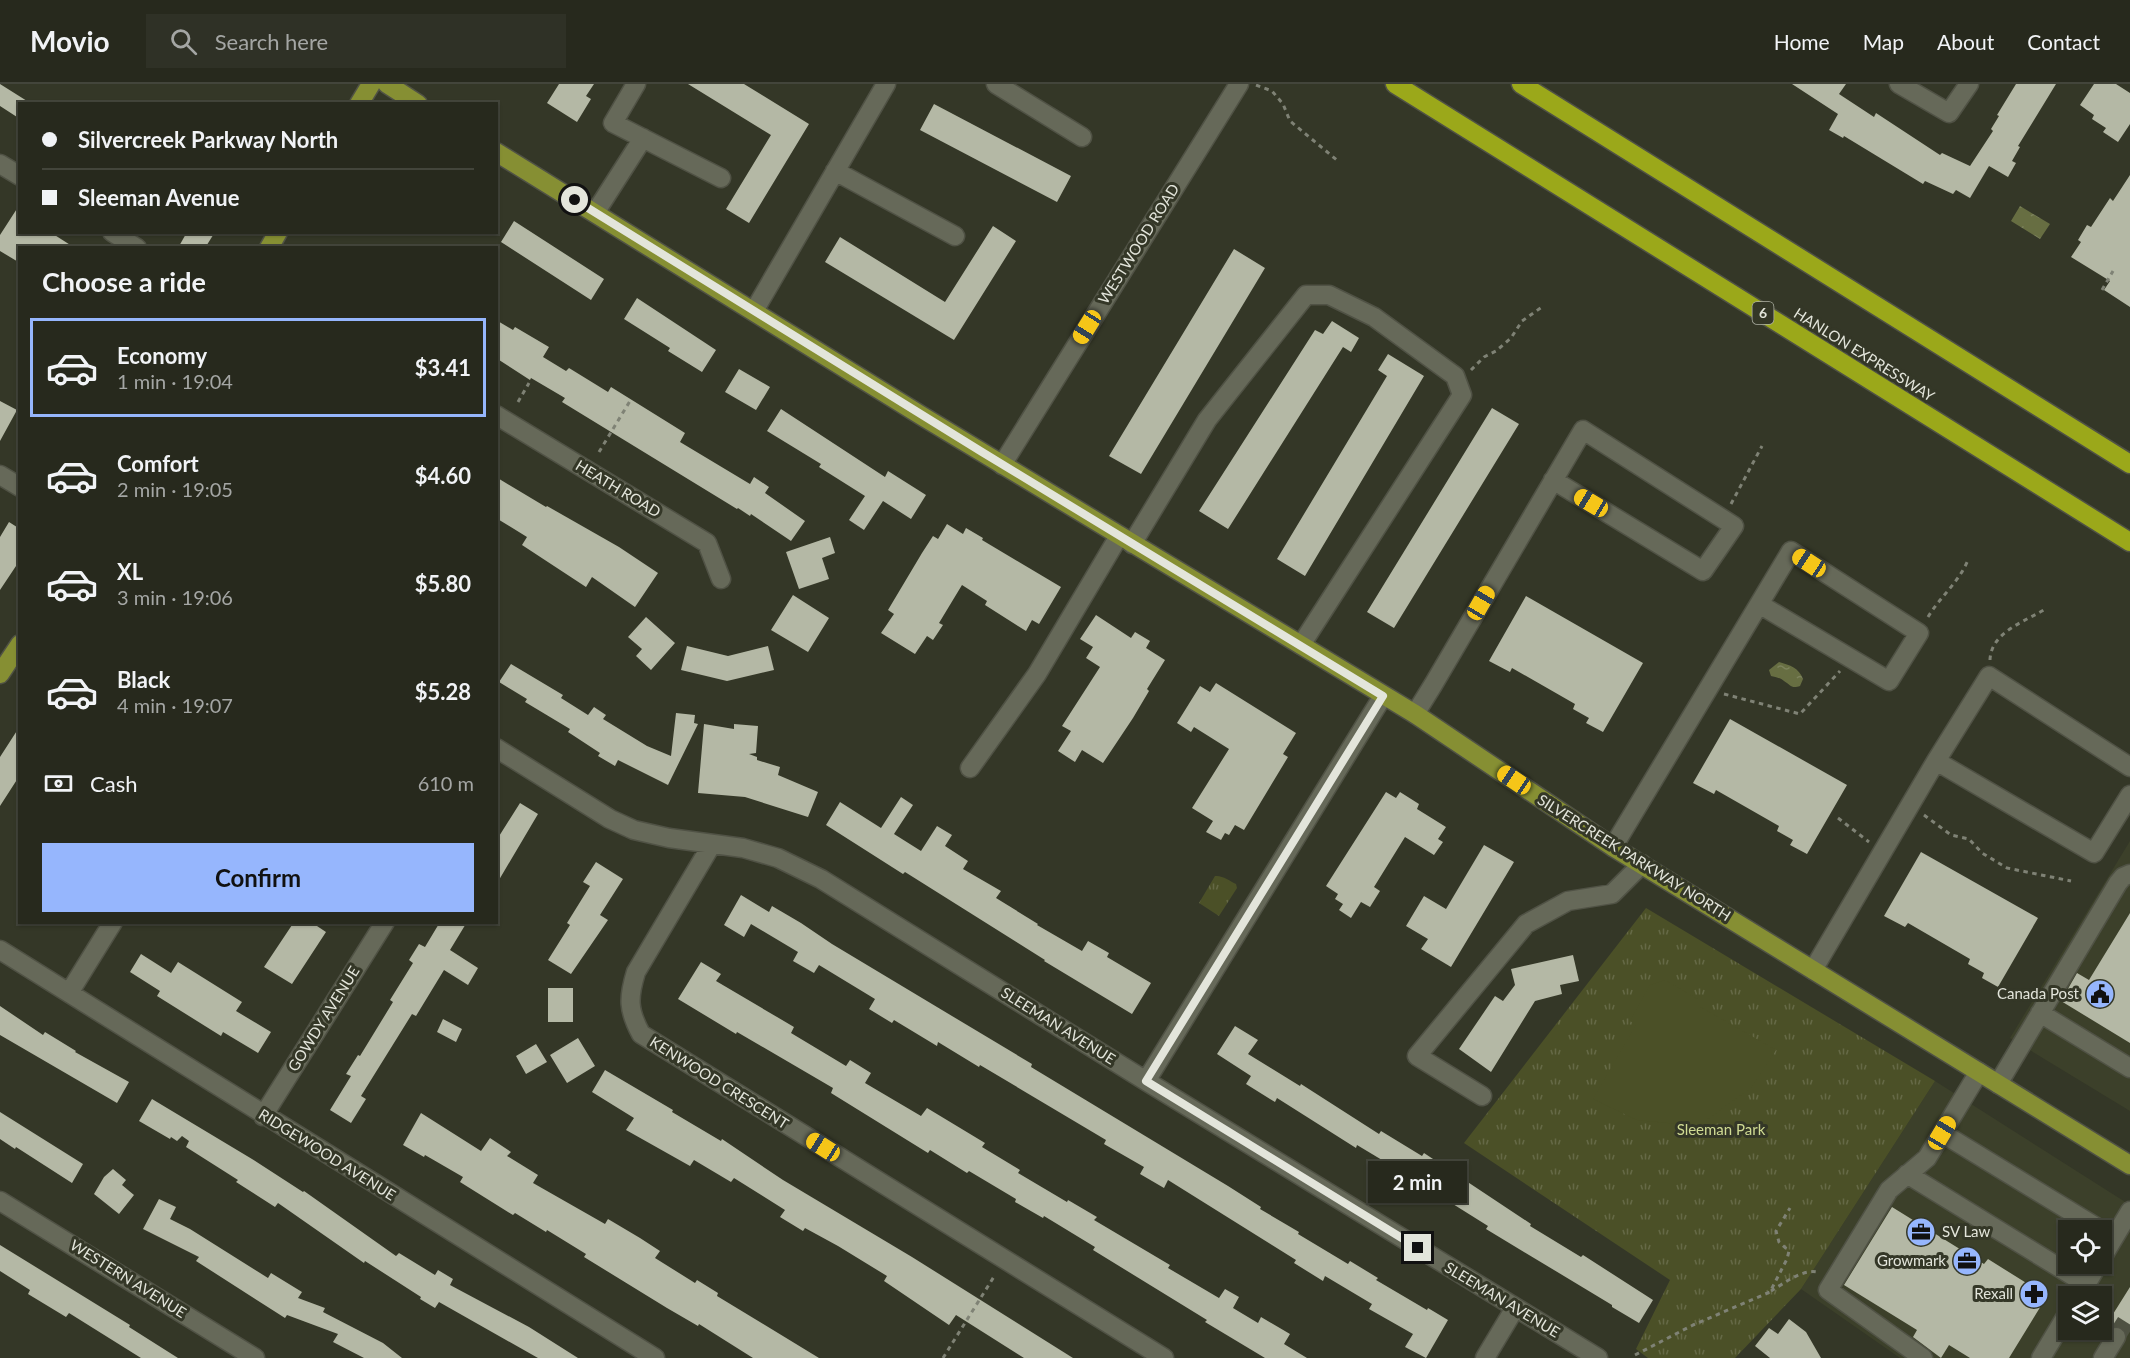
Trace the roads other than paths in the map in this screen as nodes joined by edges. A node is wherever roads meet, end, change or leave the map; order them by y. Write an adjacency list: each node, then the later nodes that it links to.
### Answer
1 (371, 84): 11 (main road)
2 (387, 84): 12 (main road)
3 (636, 84): 14 (street)
4 (886, 84): 17 (street)
5 (996, 84): 13 (street)
6 (1395, 84): 32 (highway, HANLON EXPRESSWAY / 6)
7 (1521, 84): 26 (highway)
8 (1899, 84): 9 (street)
9 (1969, 84)
10 (1247, 85): 27 (street, WESTWOOD ROAD)
11 (360, 102)
12 (415, 102)
13 (1082, 137)
14 (643, 138): 19 (street); 20 (street)
15 (498, 153): 20 (main road, SILVERCREEK PARKWAY NORTH)
16 (0, 164): 18 (street)
17 (835, 171): 22 (street); 24 (street)
18 (18, 175)
19 (721, 178)
20 (595, 213): 24 (main road, SILVERCREEK PARKWAY NORTH)
21 (115, 234): 23 (street)
22 (956, 236)
23 (133, 246)
24 (754, 311): 27 (main road, SILVERCREEK PARKWAY NORTH)
25 (498, 416): 33 (street, HEATH ROAD)
26 (2130, 464)
27 (1002, 465): 31 (main road, SILVERCREEK PARKWAY NORTH)
28 (0, 475): 30 (street)
29 (1553, 480): 29 (street); 39 (street)
30 (18, 486)
31 (1126, 540): 35 (main road, SILVERCREEK PARKWAY NORTH); 35 (street); 43 (street)
32 (2130, 542)
33 (721, 579)
34 (1759, 604): 34 (street); 46 (street)
35 (1301, 645): 38 (main road, SILVERCREEK PARKWAY NORTH)
36 (18, 647): 37 (main road)
37 (0, 674)
38 (1383, 696): 39 (main road, SILVERCREEK PARKWAY NORTH); 57 (street)
39 (1415, 714): 46 (main road, SILVERCREEK PARKWAY NORTH)
40 (498, 749): 45 (street, SLEEMAN AVENUE)
41 (1936, 761): 42 (street); 44 (street); 52 (street)
42 (2130, 767)
43 (970, 768)
44 (2130, 795)
45 (712, 844): 57 (street, SLEEMAN AVENUE); 74 (street, KENWOOD CRESCENT)
46 (1613, 847): 47 (main road, SILVERCREEK PARKWAY NORTH)
47 (1642, 864): 52 (main road, SILVERCREEK PARKWAY NORTH); 59 (street)
48 (2130, 874): 54 (street)
49 (112, 924): 53 (street)
50 (384, 924): 60 (street, GOWDY AVENUE)
51 (0, 950): 53 (street, RIDGEWOOD AVENUE)
52 (1813, 970): 56 (main road, SILVERCREEK PARKWAY NORTH)
53 (69, 993): 60 (street, RIDGEWOOD AVENUE)
54 (2040, 1013): 55 (street); 58 (street)
55 (2130, 1068)
56 (1979, 1072): 58 (main road, SILVERCREEK PARKWAY NORTH); 61 (street)
57 (1146, 1081): 69 (street, SLEEMAN AVENUE)
58 (1998, 1084): 62 (main road, SILVERCREEK PARKWAY NORTH)
59 (1482, 1096)
60 (263, 1116): 73 (street, RIDGEWOOD AVENUE)
61 (1942, 1133): 63 (street); 66 (street)
62 (2130, 1165)
63 (1907, 1174): 68 (street); 77 (street)
64 (0, 1201): 72 (street, WESTERN AVENUE)
65 (2130, 1211): 67 (street)
66 (2084, 1220)
67 (2112, 1227)
68 (2076, 1286)
69 (1515, 1308): 75 (street); 76 (street, SLEEMAN AVENUE)
70 (2058, 1330): 78 (street)
71 (2116, 1337): 79 (street)
72 (255, 1358)
73 (655, 1358)
74 (1164, 1358)
75 (1485, 1358)
76 (1598, 1358)
77 (1923, 1358)
78 (2041, 1358)
79 (2103, 1358)

